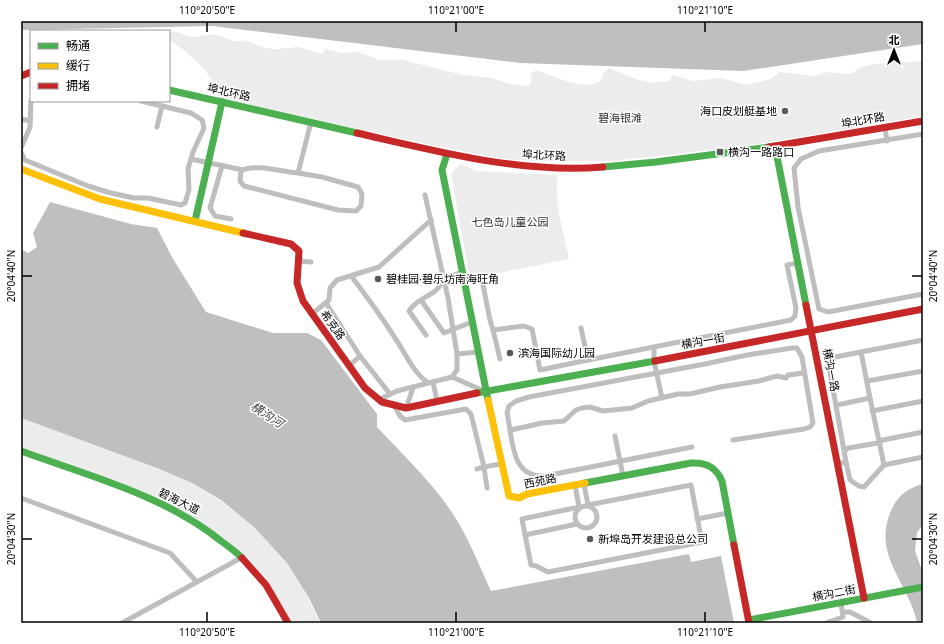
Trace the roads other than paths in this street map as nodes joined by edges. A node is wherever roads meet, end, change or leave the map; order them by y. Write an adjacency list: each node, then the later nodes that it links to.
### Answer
1 (170, 90): 4 (main road, 埠北环路)
2 (32, 102): 7 (street)
3 (145, 102): 5 (street)
4 (222, 102): 9 (main road, 埠北环路); 19 (main road)
5 (162, 106): 10 (street); 18 (street)
6 (21, 119): 7 (street)
7 (30, 121): 15 (street)
8 (923, 121): 11 (main road, 埠北环路)
9 (311, 122): 17 (main road, 埠北环路); 23 (street)
10 (156, 127)
11 (885, 128): 13 (street); 14 (main road, 埠北环路)
12 (923, 134): 13 (street)
13 (887, 141): 32 (street)
14 (775, 146): 17 (main road, 埠北环路); 30 (main road, 横沟一路)
15 (21, 148)
16 (21, 152): 18 (street)
17 (447, 154): 31 (main road, 西苑路)
18 (191, 159): 19 (street)
19 (209, 163): 20 (street); 27 (main road)
20 (222, 166): 22 (street); 25 (street)
21 (21, 169): 27 (main road)
22 (243, 170): 23 (street); 23 (street)
23 (298, 173)
24 (425, 195): 26 (street)
25 (231, 219)
26 (431, 220): 33 (street); 35 (street)
27 (195, 221): 28 (main road)
28 (299, 261): 29 (street); 41 (main road, 希克路)
29 (311, 262)
30 (798, 262): 34 (main road, 横沟一路); 49 (street)
31 (462, 272): 35 (street); 36 (main road, 西苑路)
32 (811, 275): 34 (street); 37 (street)
33 (352, 277): 39 (street); 63 (street)
34 (801, 277): 46 (main road, 横沟一路)
35 (443, 279): 38 (street); 45 (street)
36 (464, 280): 42 (main road, 西苑路); 44 (street)
37 (923, 294)
38 (421, 300): 45 (street); 47 (street)
39 (326, 303): 41 (street); 53 (street)
40 (923, 309): 46 (main road, 横沟一街)
41 (312, 314): 57 (main road, 希克路)
42 (472, 322): 45 (street); 50 (main road, 西苑路)
43 (581, 328): 55 (street)
44 (493, 330): 54 (street); 55 (street)
45 (453, 331): 52 (street)
46 (812, 331): 56 (main road, 横沟一街); 89 (main road, 横沟一路)
47 (426, 335)
48 (923, 340): 51 (street)
49 (654, 347): 55 (street); 56 (street)
50 (478, 352): 52 (street); 65 (main road, 西苑路)
51 (861, 352): 62 (street); 72 (street)
52 (457, 354): 61 (street)
53 (360, 356): 57 (street); 66 (street)
54 (500, 359)
55 (588, 360)
56 (654, 361): 59 (street); 65 (main road, 横沟一街)
57 (349, 366): 69 (main road, 希克路)
58 (923, 371): 62 (street)
59 (656, 373): 60 (street); 67 (street); 76 (street)
60 (804, 373): 67 (street); 79 (street)
61 (452, 377): 63 (street); 65 (street)
62 (867, 381): 68 (street)
63 (430, 383): 64 (street); 70 (street)
64 (413, 388): 66 (street); 74 (street)
65 (486, 392): 70 (main road, 希克路); 88 (main road, 西苑路)
66 (390, 394): 69 (street)
67 (662, 398): 76 (street)
68 (870, 398): 72 (street); 75 (street)
69 (378, 400): 73 (main road, 希克路)
70 (437, 401): 74 (main road, 希克路)
71 (923, 401): 75 (street)
72 (837, 405): 83 (street)
73 (395, 407): 74 (main road, 希克路); 91 (street)
74 (406, 408)
75 (872, 411): 80 (street)
76 (511, 430): 86 (street)
77 (923, 432): 80 (street)
78 (615, 436): 86 (street)
79 (733, 440)
80 (878, 443): 83 (street); 90 (street)
81 (692, 447): 86 (street)
82 (21, 451): 114 (main road, 碧海大道)
83 (845, 451): 87 (street)
84 (21, 455): 104 (main road, 碧海大道)
85 (923, 457): 90 (street)
86 (620, 462): 93 (street)
87 (846, 462): 89 (street); 90 (street)
88 (500, 464): 91 (street); 95 (main road, 西苑路)
89 (838, 464): 107 (main road, 横沟一路)
90 (884, 465)
91 (484, 467): 92 (street); 96 (street)
92 (476, 469)
93 (623, 476): 94 (main road, 西苑路); 100 (main road, 西苑路)
94 (584, 484): 95 (main road, 西苑路); 98 (street)
95 (575, 485): 99 (street)
96 (487, 488)
97 (21, 498): 105 (street)
98 (588, 505): 99 (street); 101 (street); 102 (street)
99 (579, 507): 102 (street); 103 (street)
100 (728, 513): 101 (street); 111 (main road, 西苑路)
101 (697, 519): 103 (street)
102 (577, 524): 103 (street)
103 (525, 535)
104 (238, 559): 105 (street); 113 (main road, 碧海大道)
105 (197, 582): 112 (street)
106 (923, 587): 107 (main road, 横沟二街)
107 (864, 598): 108 (main road, 横沟二街)
108 (841, 603): 109 (street); 111 (main road, 横沟二街)
109 (843, 612): 110 (street); 116 (street)
110 (840, 621): 115 (street)
111 (749, 622)
112 (122, 623)
113 (285, 623)
114 (288, 623)
115 (826, 623)
116 (871, 623)

